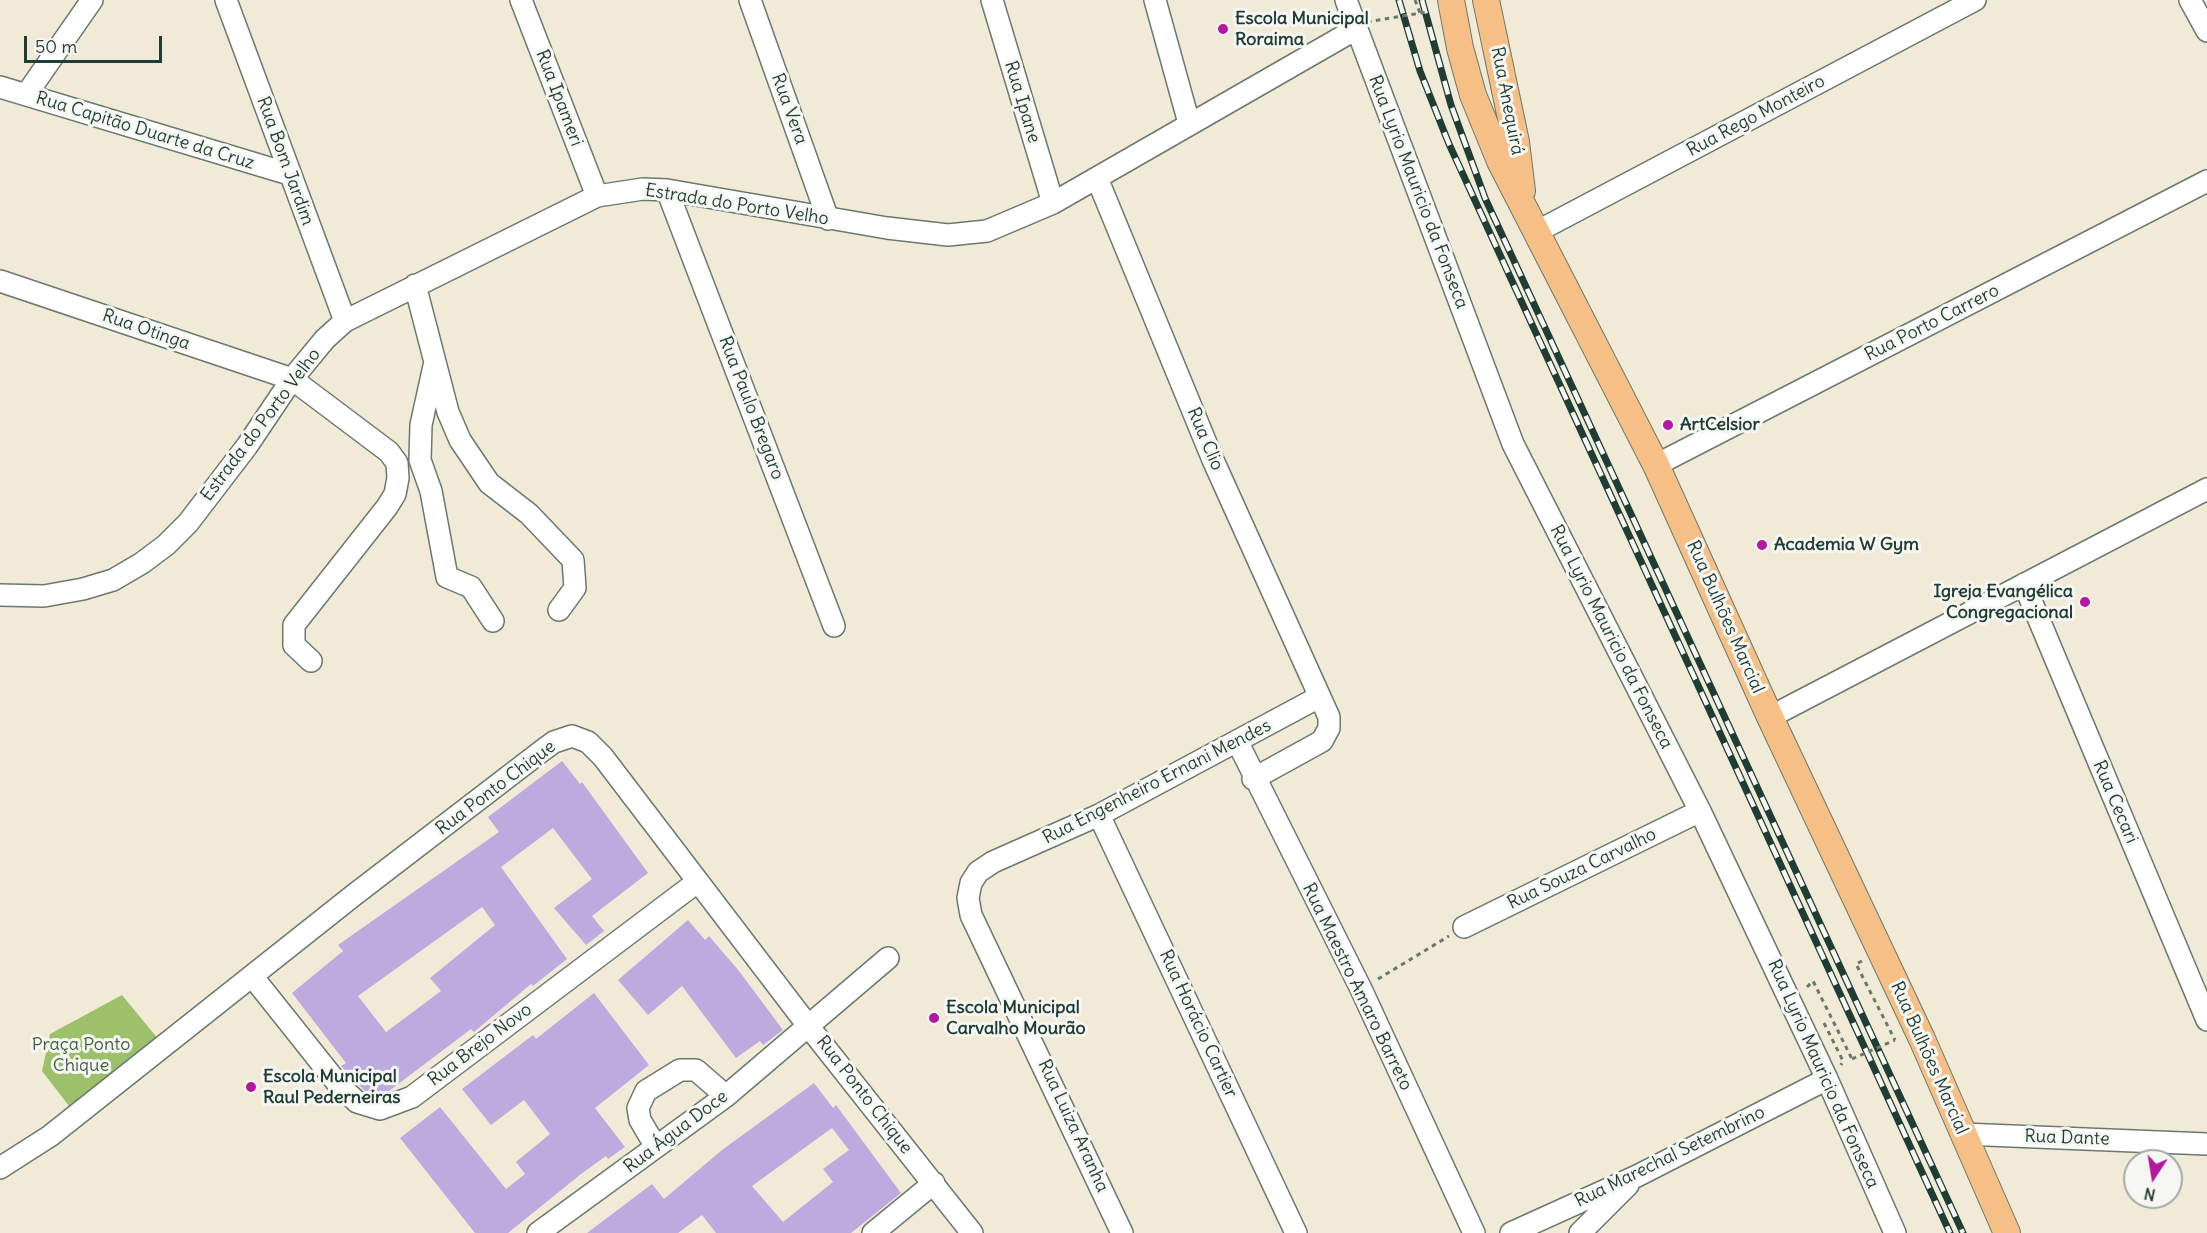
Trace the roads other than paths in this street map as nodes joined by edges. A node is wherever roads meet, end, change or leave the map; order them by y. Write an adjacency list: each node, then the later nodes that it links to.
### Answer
1 (92, 0): 15 (street)
2 (226, 0): 17 (street, Rua Bom Jardim)
3 (521, 0): 21 (street, Rua Ipameri)
4 (750, 0): 24 (street, Rua Vera)
5 (992, 0): 22 (street, Rua Ipane)
6 (1155, 0): 16 (street)
7 (1346, 0): 12 (street, Rua Lyrio Mauricio da Fonseca)
8 (1451, 0): 23 (main road, Rua Bulhões Marcial)
9 (1486, 0): 23 (main road, Rua Anequirá)
10 (1975, 0): 25 (street, Rua Rego Monteiro)
11 (2190, 0): 13 (street)
12 (1362, 26): 16 (street, Estrada do Porto Velho); 43 (street, Rua Lyrio Mauricio da Fonseca)
13 (2207, 31)
14 (0, 87): 15 (street, Rua Capitão Duarte da Cruz)
15 (26, 94): 17 (street, Rua Capitão Duarte da Cruz)
16 (1190, 123): 18 (street, Estrada do Porto Velho)
17 (289, 174): 28 (street, Rua Bom Jardim)
18 (1097, 178): 22 (street, Estrada do Porto Velho); 39 (street, Rua Clio)
19 (2207, 181): 31 (street, Rua Porto Carrero)
20 (667, 190): 21 (street, Estrada do Porto Velho); 24 (street, Estrada do Porto Velho); 37 (street, Rua Paulo Bregaro)
21 (597, 196): 27 (street, Estrada do Porto Velho)
22 (1053, 203): 24 (street, Estrada do Porto Velho)
23 (1524, 203): 25 (main road, Rua Bulhões Marcial)
24 (828, 219)
25 (1538, 231): 31 (main road, Rua Bulhões Marcial)
26 (0, 281): 30 (street, Rua Otinga)
27 (415, 285): 28 (street, Estrada do Porto Velho); 29 (street)
28 (345, 321): 30 (street, Estrada do Porto Velho)
29 (435, 362): 35 (street); 36 (street)
30 (292, 379): 34 (street, Estrada do Porto Velho); 38 (street, Rua Otinga)
31 (1656, 465): 40 (main road, Rua Bulhões Marcial)
32 (2207, 489): 33 (street)
33 (2024, 584): 40 (street); 50 (street, Rua Cecari)
34 (0, 595)
35 (559, 610)
36 (493, 621)
37 (834, 626)
38 (311, 661)
39 (1319, 697): 41 (street, Rua Engenheiro Ernani Mendes); 42 (street, Rua Clio)
40 (1770, 717): 54 (main road, Rua Bulhões Marcial)
41 (1238, 743): 42 (street, Rua Maestro Amaro Barreto); 44 (street, Rua Engenheiro Ernani Mendes)
42 (1253, 778): 66 (street, Rua Maestro Amaro Barreto)
43 (1700, 810): 47 (street, Rua Souza Carvalho); 52 (street, Rua Lyrio Mauricio da Fonseca)
44 (1099, 815): 45 (street, Rua Engenheiro Ernani Mendes); 65 (street, Rua Horácio Cartier)
45 (993, 862): 64 (street, Rua Luiza Aranha)
46 (697, 882): 49 (street, Rua Brejo Novo); 49 (street, Rua Ponto Chique); 51 (street, Rua Ponto Chique)
47 (1464, 927)
48 (888, 958): 51 (street, Rua Água Doce)
49 (252, 976): 57 (street, Rua Ponto Chique)
50 (2207, 1020)
51 (809, 1027): 53 (street, Rua Água Doce); 59 (street, Rua Ponto Chique)
52 (1830, 1085): 58 (street, Rua Marechal Setembrino); 69 (street, Rua Lyrio Mauricio da Fonseca)
53 (726, 1096): 56 (street, Rua Água Doce); 56 (street)
54 (1963, 1134): 55 (street, Rua Dante); 70 (main road, Rua Bulhões Marcial)
55 (2207, 1144)
56 (656, 1147): 61 (street, Rua Água Doce)
57 (0, 1168)
58 (1637, 1176): 60 (street, Rua Marechal Setembrino); 68 (street)
59 (933, 1183): 62 (street); 63 (street, Rua Ponto Chique)
60 (1537, 1229): 67 (street, Rua Marechal Setembrino)
61 (538, 1233)
62 (873, 1233)
63 (972, 1233)
64 (1122, 1233)
65 (1296, 1233)
66 (1474, 1233)
67 (1511, 1233)
68 (1580, 1233)
69 (1894, 1233)
70 (2007, 1233)

